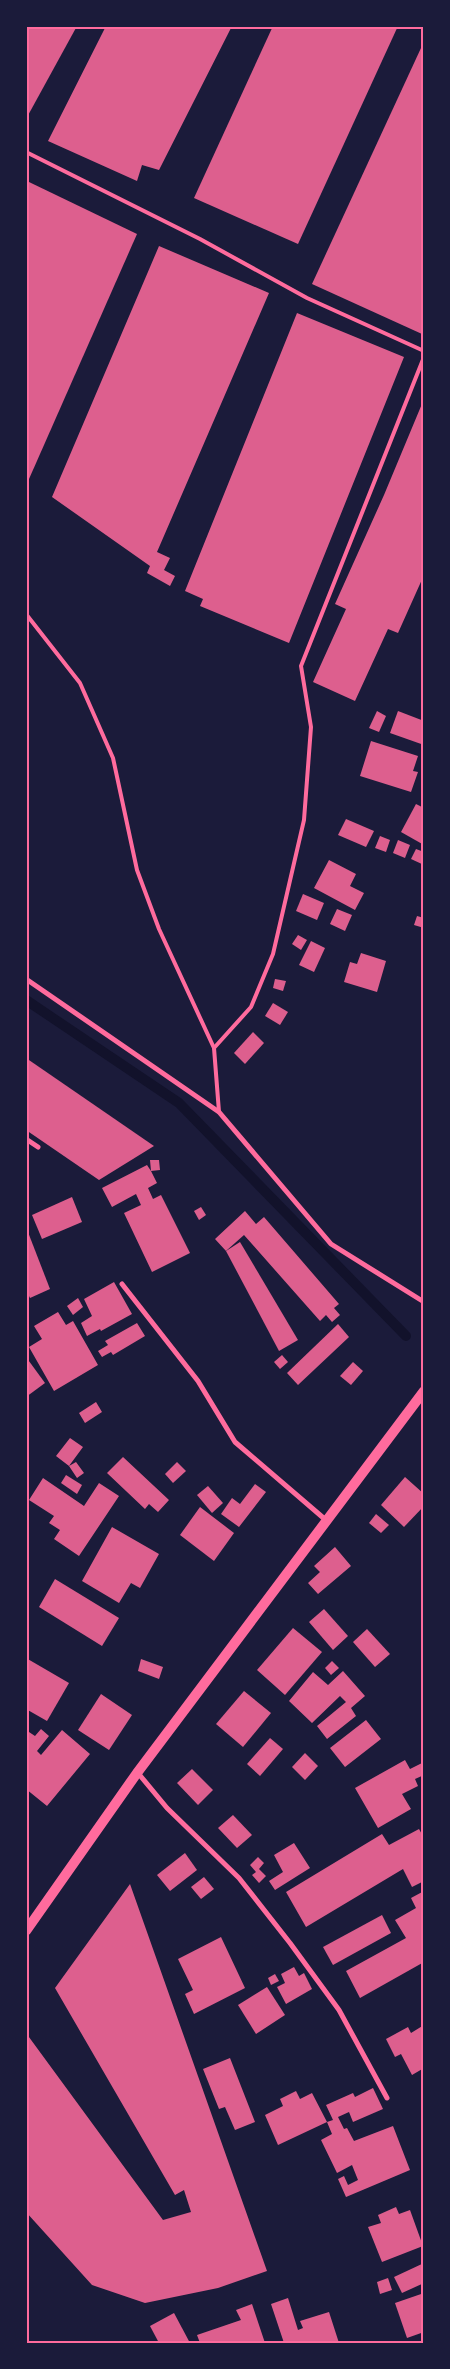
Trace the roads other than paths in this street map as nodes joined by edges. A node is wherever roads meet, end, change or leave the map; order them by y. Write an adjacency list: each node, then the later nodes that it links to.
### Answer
1 (26, 152): 2 (lane)
2 (424, 351)
3 (424, 357): 6 (lane)
4 (26, 614): 6 (lane)
5 (26, 979): 7 (street)
6 (214, 1048): 7 (lane)
7 (219, 1112): 11 (street)
8 (26, 1139): 9 (street)
9 (38, 1147)
10 (122, 1284): 13 (street)
11 (424, 1302)
12 (424, 1390): 13 (main road)
13 (327, 1521): 14 (main road)
14 (137, 1773): 15 (main road); 16 (street)
15 (26, 1931)
16 (387, 2098)

